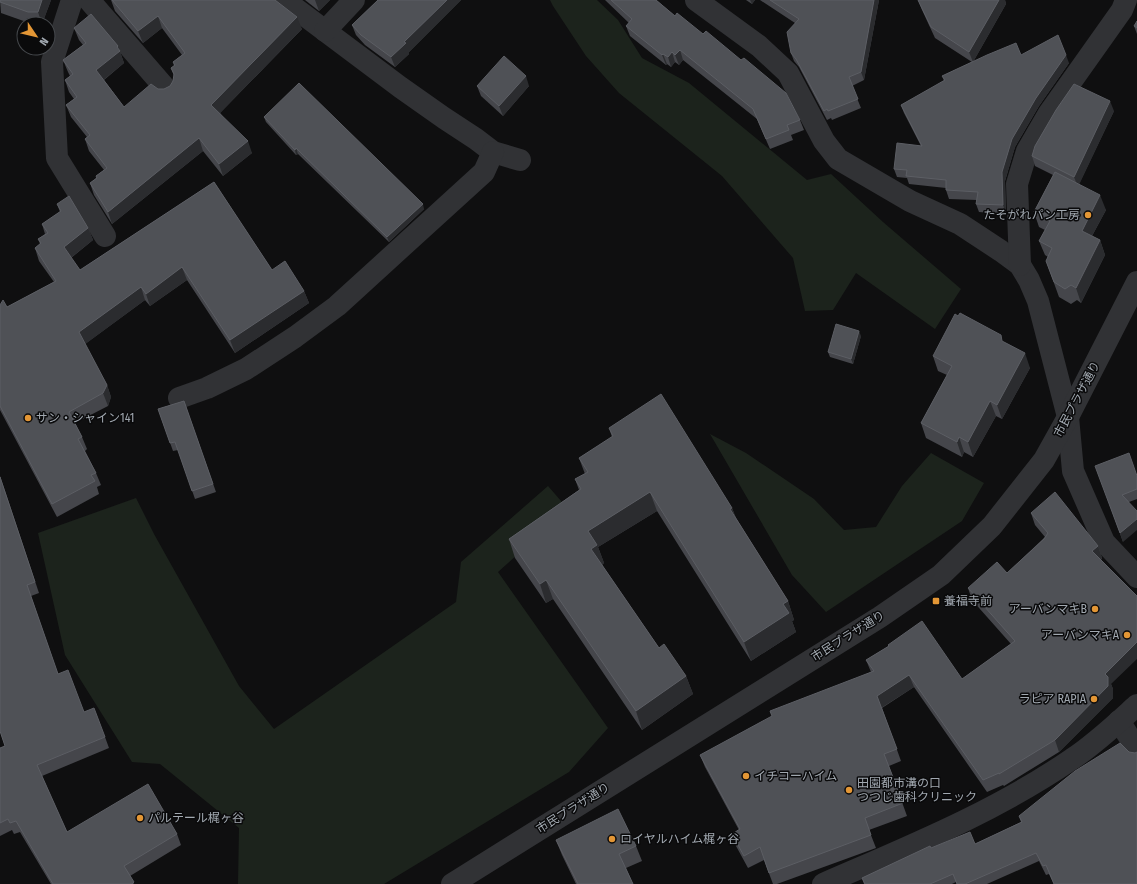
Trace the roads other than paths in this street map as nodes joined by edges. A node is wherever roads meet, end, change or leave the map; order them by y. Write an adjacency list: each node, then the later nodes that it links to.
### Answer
1 (72, 0): 11 (street)
2 (89, 0): 8 (street)
3 (284, 0): 7 (street)
4 (354, 0): 7 (street)
5 (696, 0): 12 (street)
6 (1126, 0): 12 (street)
7 (324, 31): 9 (street)
8 (166, 89)
9 (493, 152): 10 (street); 14 (street)
10 (520, 160)
11 (105, 236)
12 (1020, 266): 15 (street)
13 (1137, 282): 15 (street, 市民プラザ通り)
14 (179, 398)
15 (1068, 417): 16 (street); 20 (street, 市民プラザ通り)
16 (1137, 577)
17 (1137, 705): 18 (street)
18 (1119, 721): 19 (street); 21 (street)
19 (1137, 748)
20 (452, 884)
21 (823, 884)

